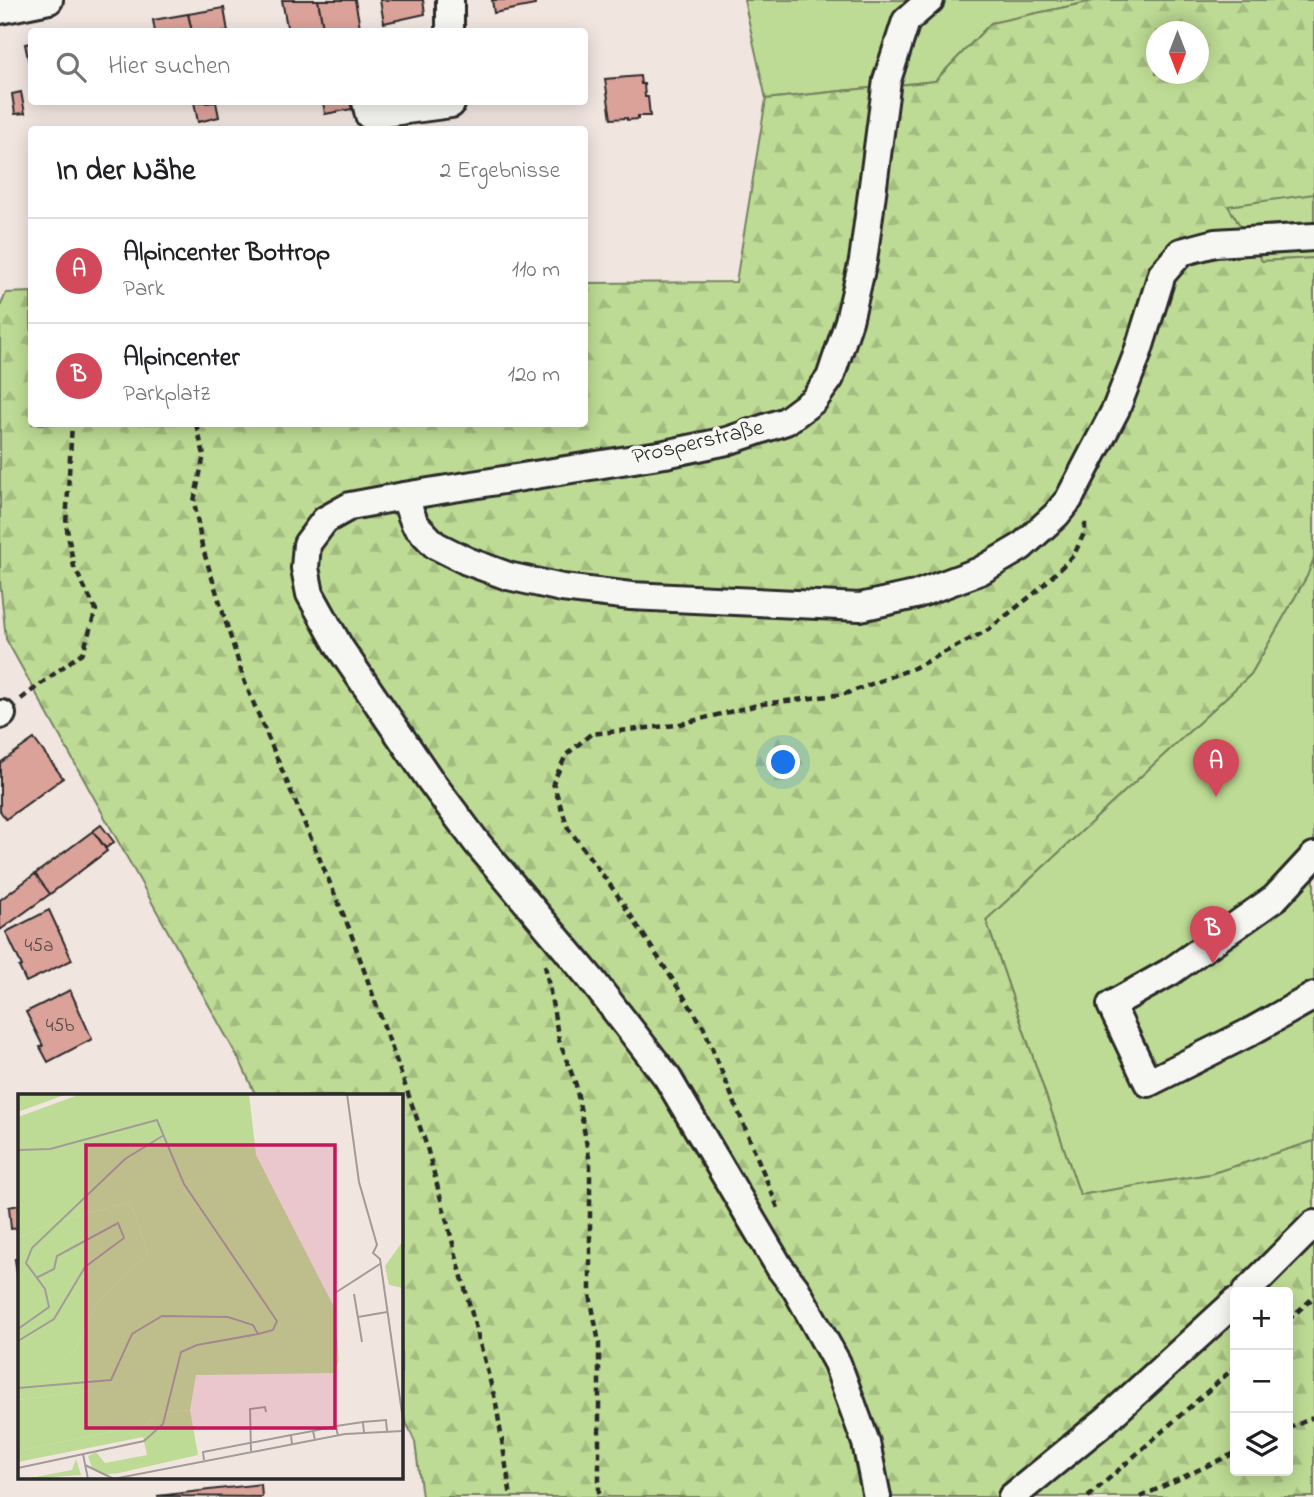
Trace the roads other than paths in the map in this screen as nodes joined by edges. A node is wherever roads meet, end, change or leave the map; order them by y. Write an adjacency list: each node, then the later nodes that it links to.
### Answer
1 (49, 0): 4 (street)
2 (450, 0): 5 (street)
3 (930, 0): 9 (street, Prosperstraße)
4 (0, 10)
5 (450, 28)
6 (367, 105): 7 (street)
7 (444, 105)
8 (1314, 237): 9 (street)
9 (404, 496): 15 (street, Prosperstraße)
10 (1314, 856): 11 (street)
11 (1314, 996)
12 (1314, 1224): 13 (street)
13 (1251, 1287)
14 (1230, 1307): 16 (street)
15 (877, 1497)
16 (1012, 1497)

